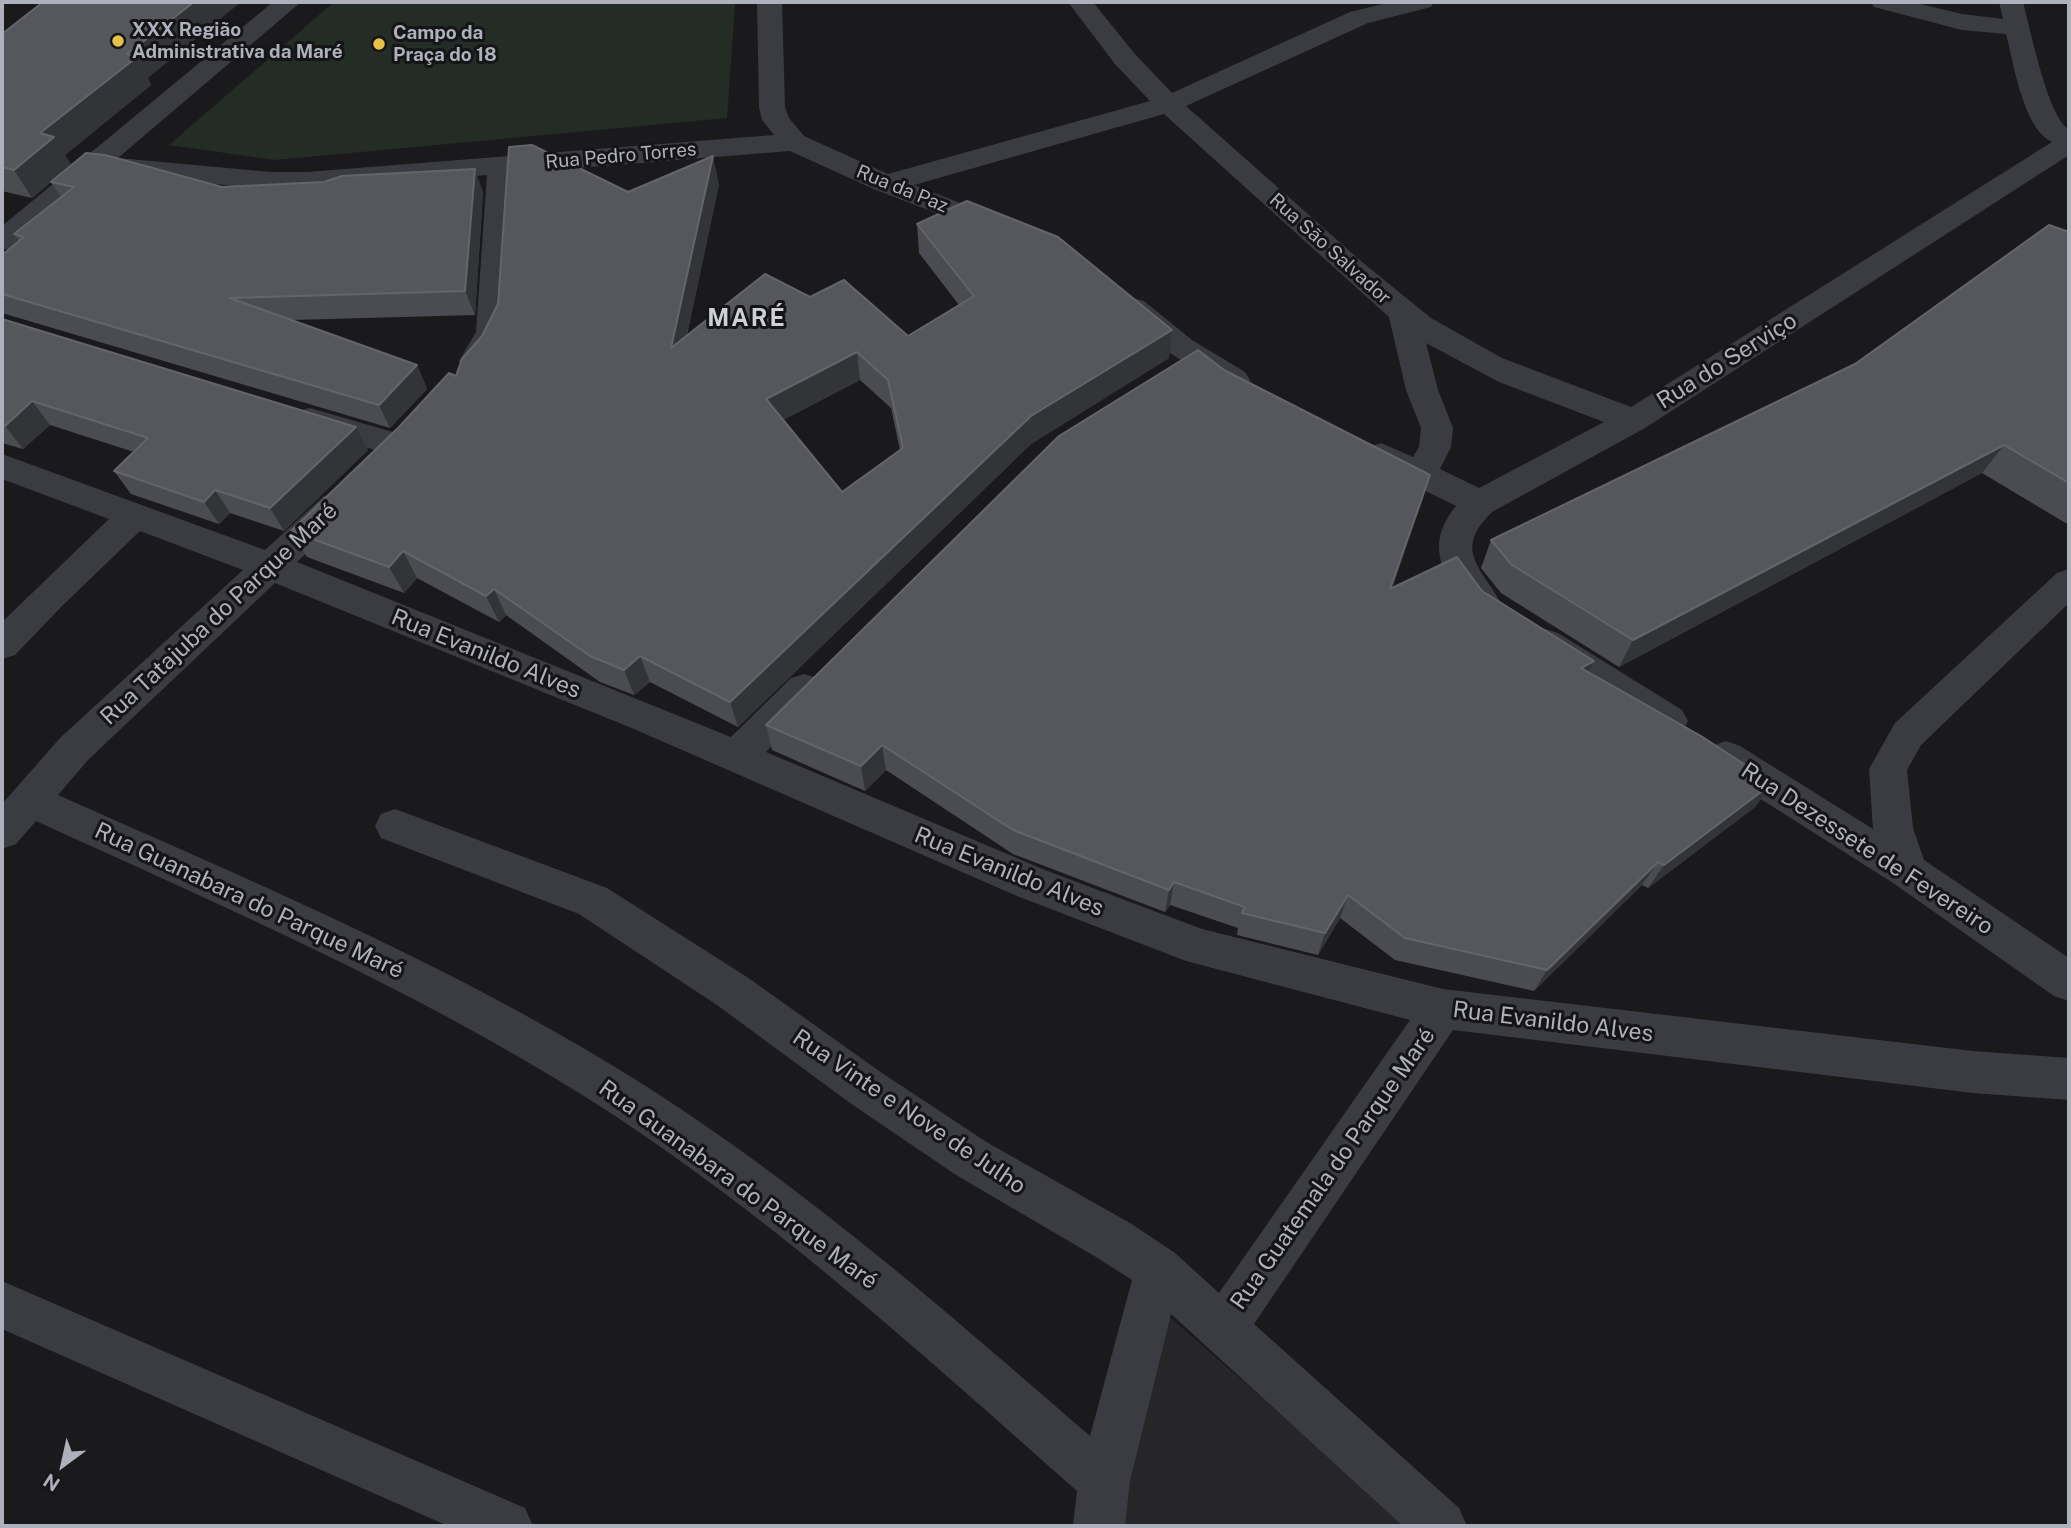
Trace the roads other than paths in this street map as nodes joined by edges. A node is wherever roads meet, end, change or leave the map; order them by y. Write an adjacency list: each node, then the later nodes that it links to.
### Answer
1 (288, 2): 11 (street)
2 (769, 2): 10 (street)
3 (1080, 2): 8 (street, Rua São Salvador)
4 (1422, 2): 8 (street)
5 (1883, 2): 7 (street)
6 (2011, 2): 7 (street, Rua do Serviço)
7 (2018, 28): 9 (street, Rua do Serviço)
8 (1170, 104): 13 (street); 19 (street, Rua São Salvador)
9 (2066, 140): 23 (street, Rua do Serviço)
10 (794, 142): 12 (street, Rua Pedro Torres); 13 (street, Rua da Paz)
11 (92, 165): 12 (street, Rua Pedro Torres); 15 (street)
12 (502, 165): 20 (street)
13 (886, 184): 16 (street, Rua da Paz)
14 (2, 201): 15 (street)
15 (37, 211): 17 (street)
16 (1022, 237)
17 (2, 241)
18 (1108, 285): 21 (street)
19 (1404, 315): 23 (street, Rua São Salvador); 26 (street)
20 (455, 382)
21 (1257, 394)
22 (279, 410): 29 (street, Rua Tatajuba do Parque Maré)
23 (1634, 420): 27 (street, Rua do Serviço)
24 (1349, 442): 26 (street)
25 (2, 466): 28 (street, Rua Evanildo Alves)
26 (1421, 473): 27 (street)
27 (1480, 503): 31 (street, Rua do Serviço)
28 (133, 517): 29 (street, Rua Evanildo Alves); 32 (street)
29 (272, 567): 34 (street, Rua Evanildo Alves); 35 (street, Rua Tatajuba do Parque Maré)
30 (2069, 582): 38 (street)
31 (1505, 618): 38 (street, Rua Dezessete de Fevereiro)
32 (2, 645)
33 (826, 669): 34 (street)
34 (736, 757): 40 (street, Rua Evanildo Alves)
35 (31, 801): 37 (street, Rua Tatajuba do Parque Maré); 45 (street, Rua Guanabara do Parque Maré)
36 (395, 826): 42 (street, Rua Vinte e Nove de Julho)
37 (2, 832)
38 (1907, 871): 39 (street, Rua Dezessete de Fevereiro)
39 (2069, 982)
40 (1443, 1009): 41 (street, Rua Evanildo Alves); 44 (street, Rua Guatemala do Parque Maré)
41 (2069, 1079)
42 (1158, 1270): 44 (street, Rua Vinte e Nove de Julho); 45 (street)
43 (2, 1305): 46 (street)
44 (1222, 1329): 47 (street, Rua Vinte e Nove de Julho)
45 (1102, 1504)
46 (507, 1526)
47 (1441, 1526)

